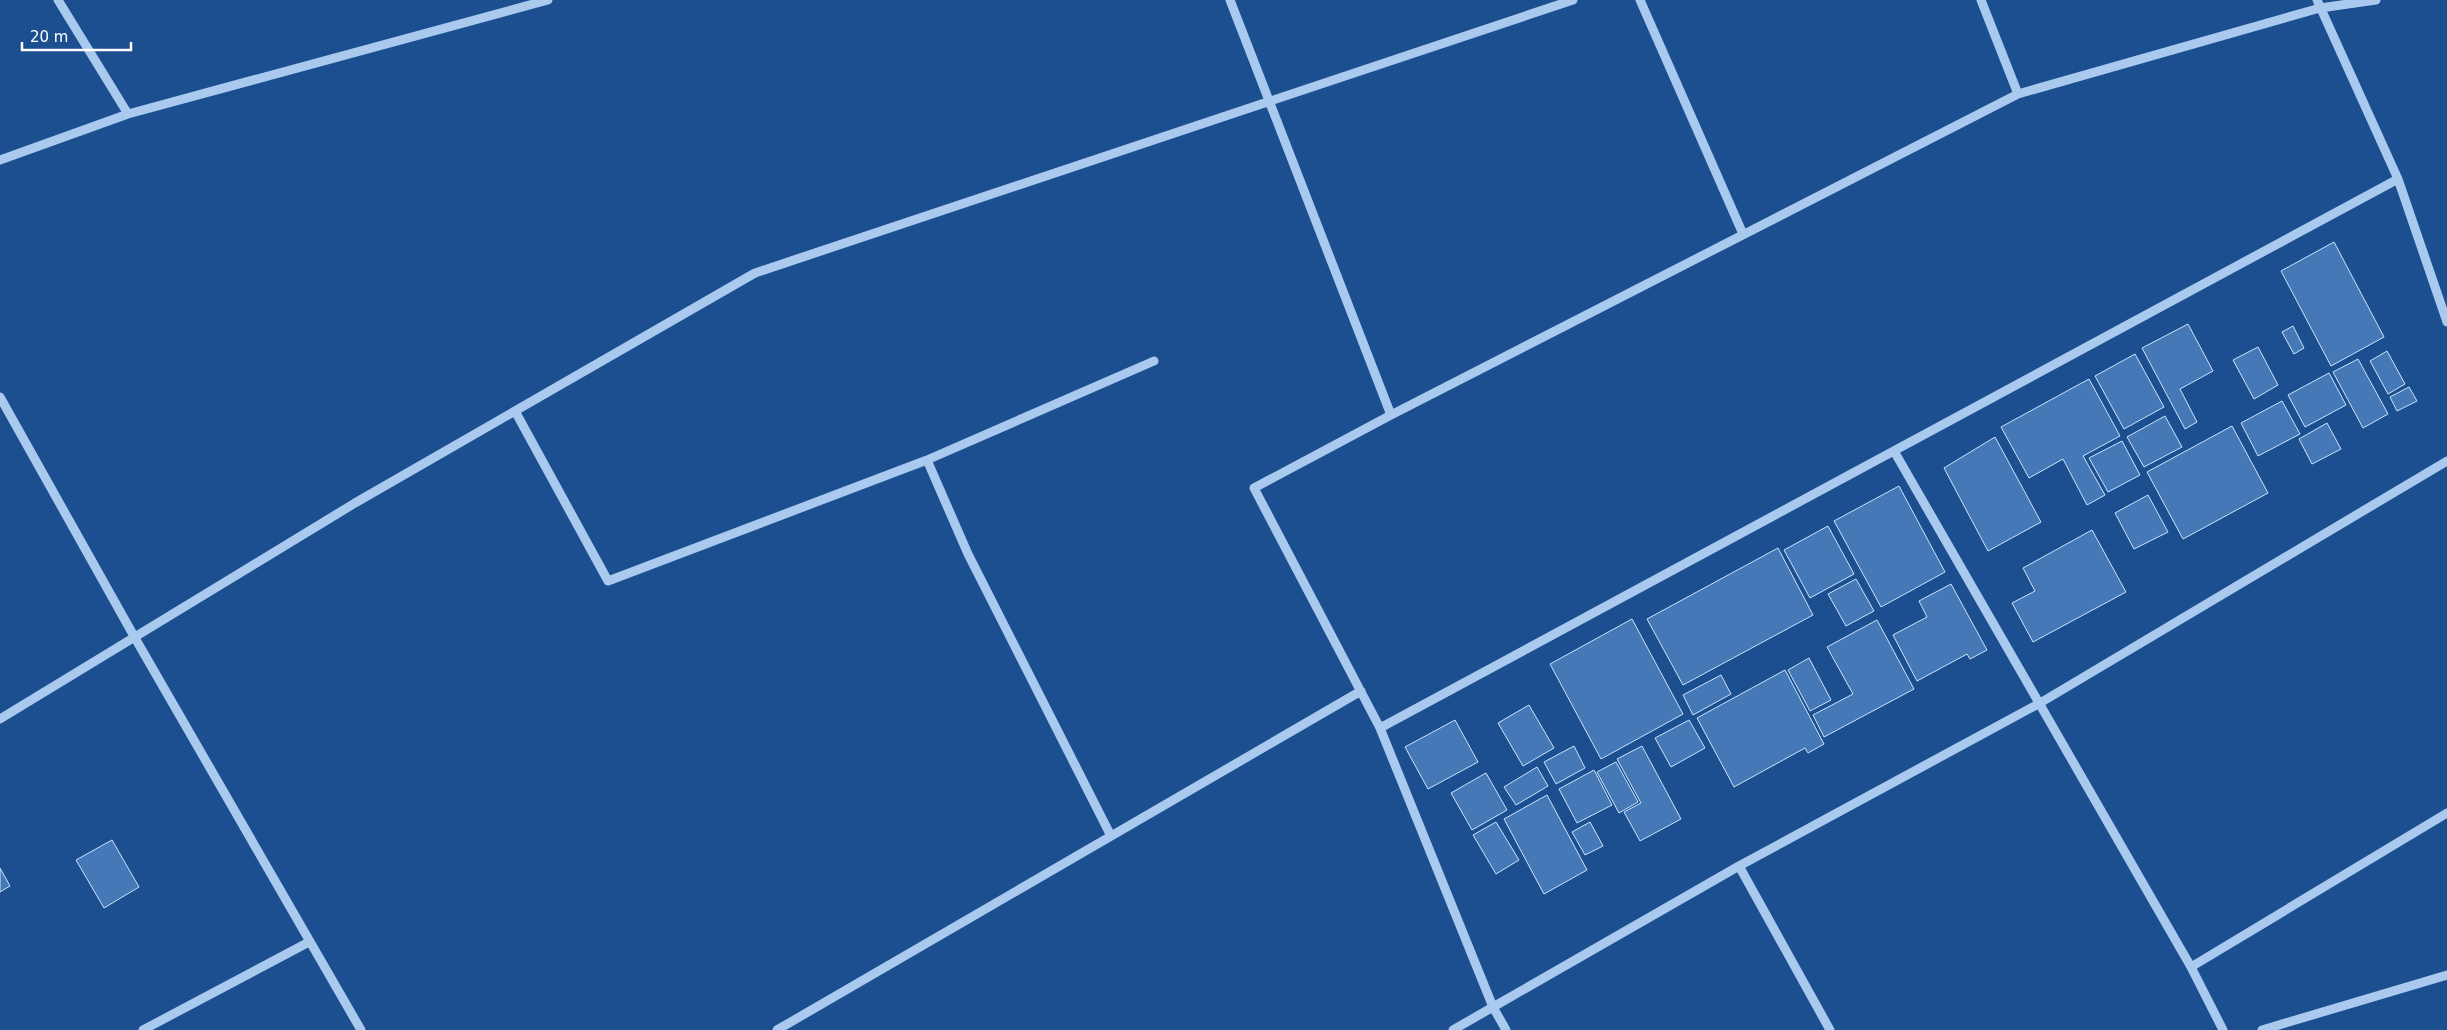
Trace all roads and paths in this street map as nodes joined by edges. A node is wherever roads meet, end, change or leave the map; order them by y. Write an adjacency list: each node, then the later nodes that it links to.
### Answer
1 (58, 0): 11 (street)
2 (548, 0): 11 (street)
3 (1230, 0): 10 (street)
4 (1573, 0): 10 (street)
5 (1640, 0): 14 (street)
6 (1981, 0): 9 (street)
7 (2376, 0): 8 (street)
8 (2318, 4): 9 (street); 13 (street)
9 (2018, 94): 14 (street)
10 (1268, 102): 18 (street); 19 (street)
11 (128, 114): 12 (street)
12 (0, 160)
13 (2398, 179): 15 (street); 20 (street)
14 (1743, 234): 19 (street)
15 (2447, 322)
16 (1154, 361): 21 (street)
17 (0, 397): 23 (street)
18 (515, 411): 21 (street); 23 (street)
19 (1391, 415): 24 (street)
20 (1894, 451): 25 (street); 27 (street)
21 (927, 460): 29 (street)
22 (2447, 461): 25 (street)
23 (135, 638): 26 (street); 31 (street)
24 (1361, 691): 27 (street); 29 (street)
25 (2040, 702): 30 (street); 32 (street)
26 (0, 719)
27 (1380, 728): 34 (street)
28 (2447, 813): 32 (street)
29 (1110, 836): 37 (street)
30 (1739, 866): 34 (street); 40 (street)
31 (309, 942): 35 (street); 36 (street)
32 (2191, 967): 41 (street)
33 (2447, 975): 42 (street)
34 (1493, 1007): 38 (street); 39 (street)
35 (143, 1030)
36 (361, 1030)
37 (778, 1030)
38 (1453, 1030)
39 (1506, 1030)
40 (1830, 1030)
41 (2223, 1030)
42 (2262, 1030)

